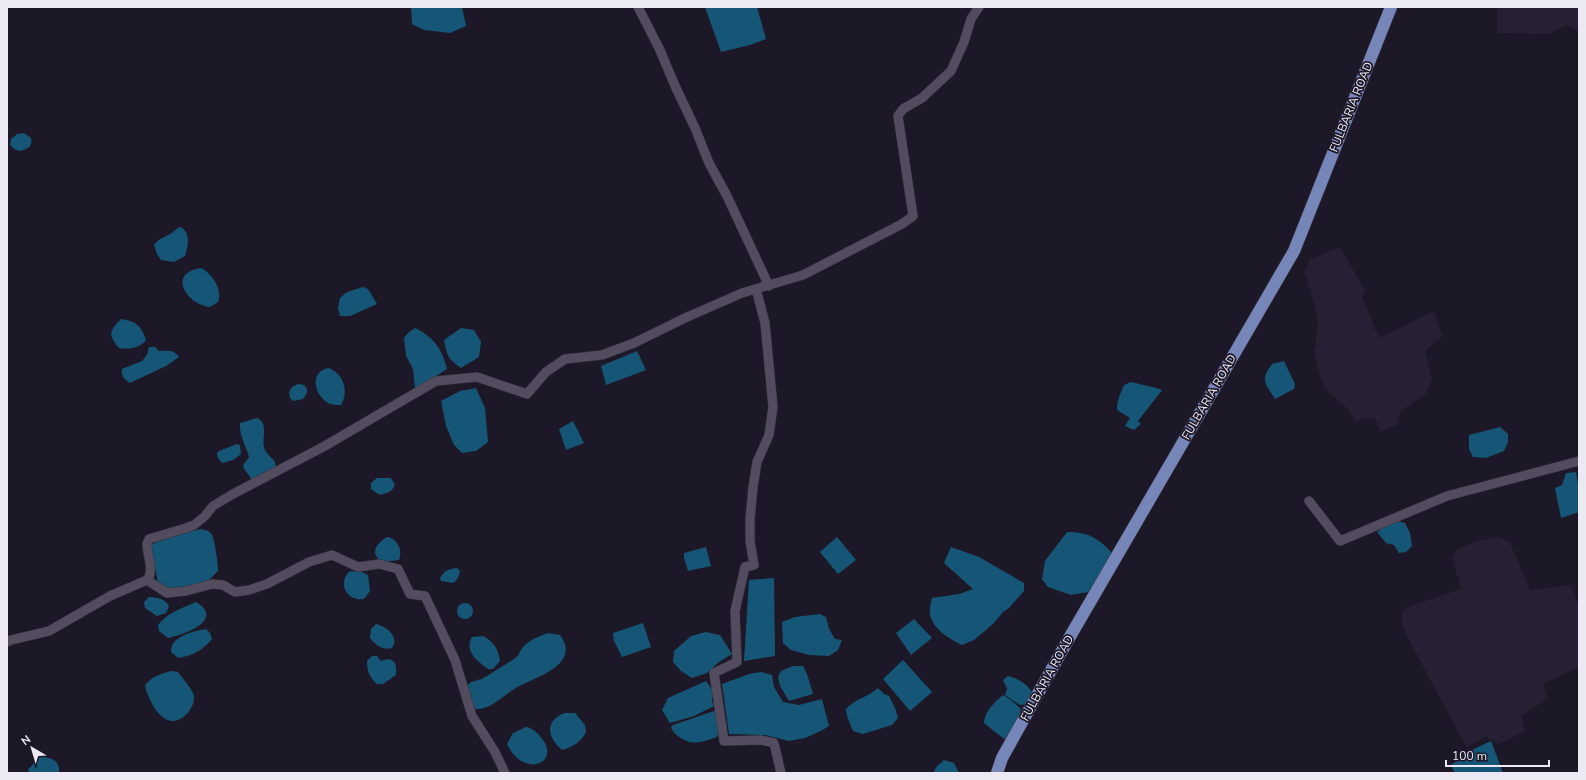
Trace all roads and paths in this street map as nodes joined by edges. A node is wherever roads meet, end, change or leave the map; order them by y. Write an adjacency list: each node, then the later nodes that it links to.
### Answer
1 (638, 7): 4 (street)
2 (979, 7): 4 (street)
3 (1391, 7): 12 (main road, FULBARIA ROAD)
4 (769, 286): 5 (street)
5 (756, 289): 8 (street); 11 (street)
6 (1579, 461): 7 (street)
7 (1309, 501)
8 (147, 580): 9 (street); 10 (street)
9 (7, 642)
10 (505, 773)
11 (781, 773)
12 (997, 773)

